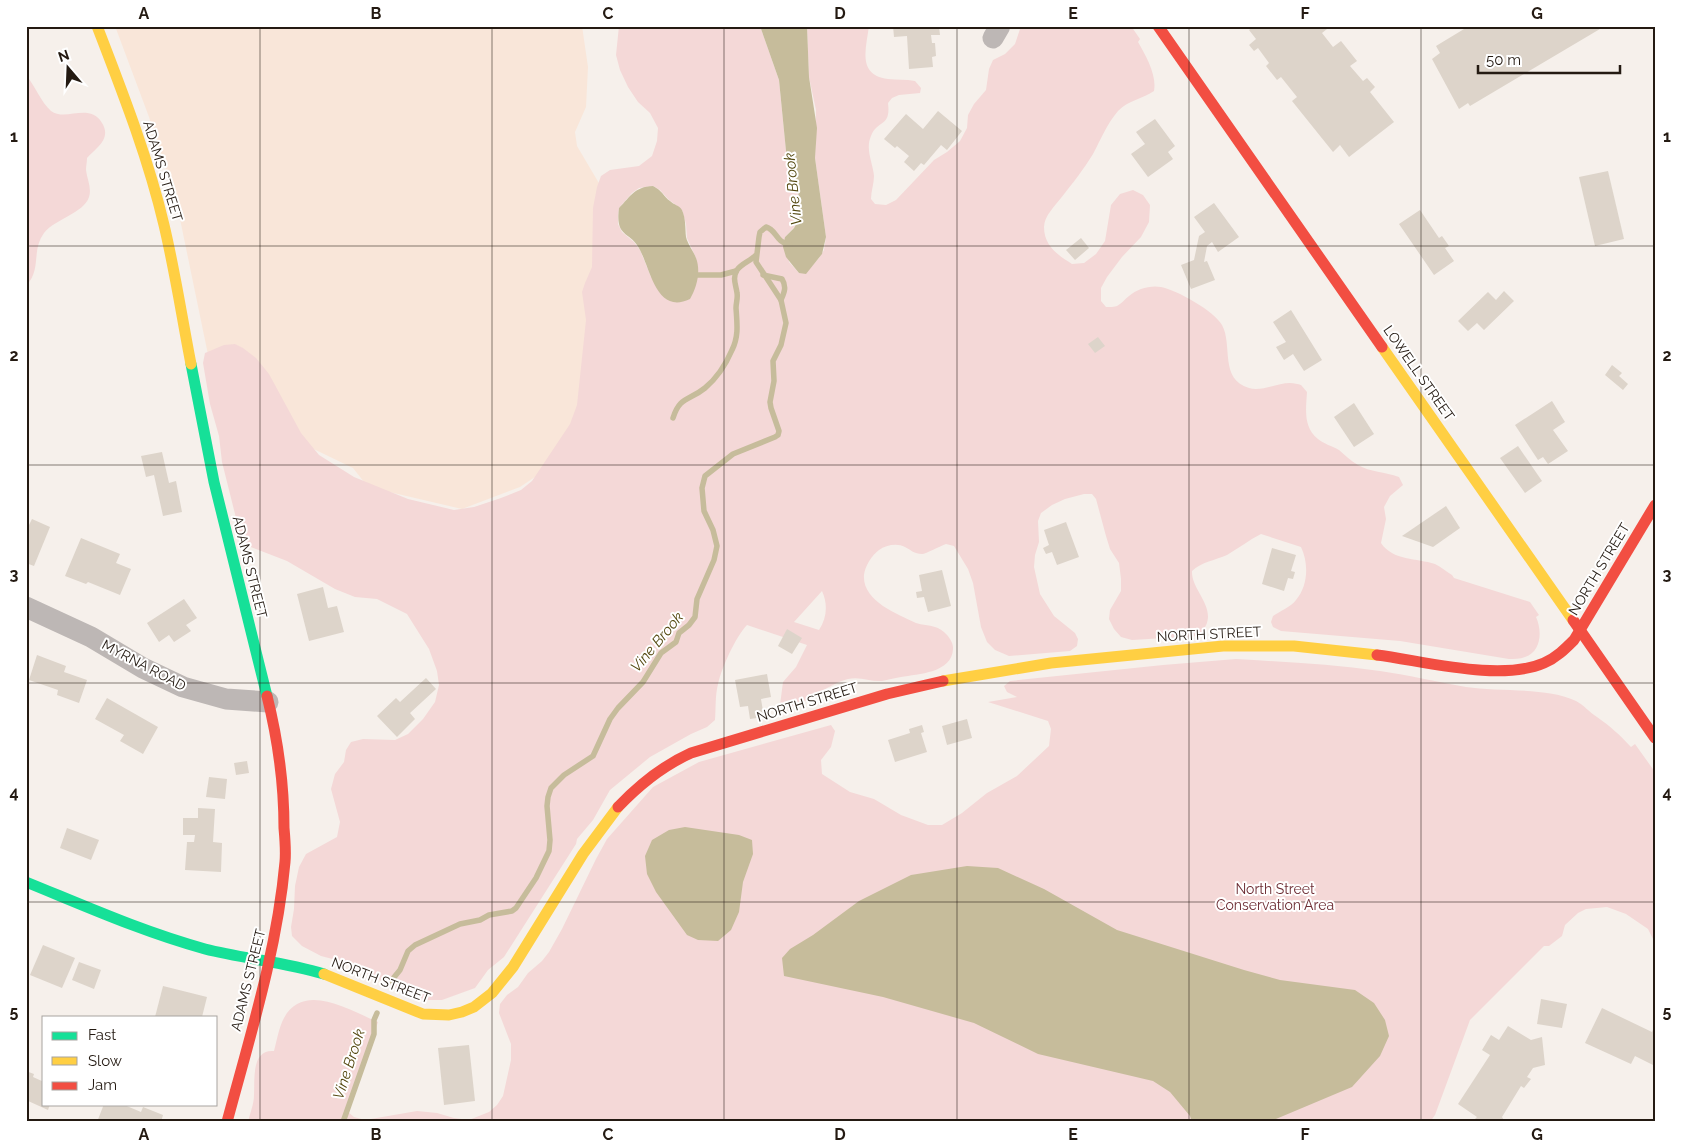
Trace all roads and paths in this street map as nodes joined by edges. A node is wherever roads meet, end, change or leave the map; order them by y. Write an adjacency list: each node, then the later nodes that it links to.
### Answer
1 (97, 26): 6 (main road, ADAMS STREET)
2 (1158, 26): 5 (main road, LOWELL STREET)
3 (1655, 505): 5 (main road, NORTH STREET)
4 (26, 607): 6 (street, MYRNA ROAD)
5 (1580, 630): 7 (main road, LOWELL STREET); 9 (main road, NORTH STREET)
6 (268, 702): 9 (main road, ADAMS STREET)
7 (1655, 738)
8 (26, 882): 9 (main road, NORTH STREET)
9 (269, 961): 10 (main road, ADAMS STREET)
10 (227, 1122)

